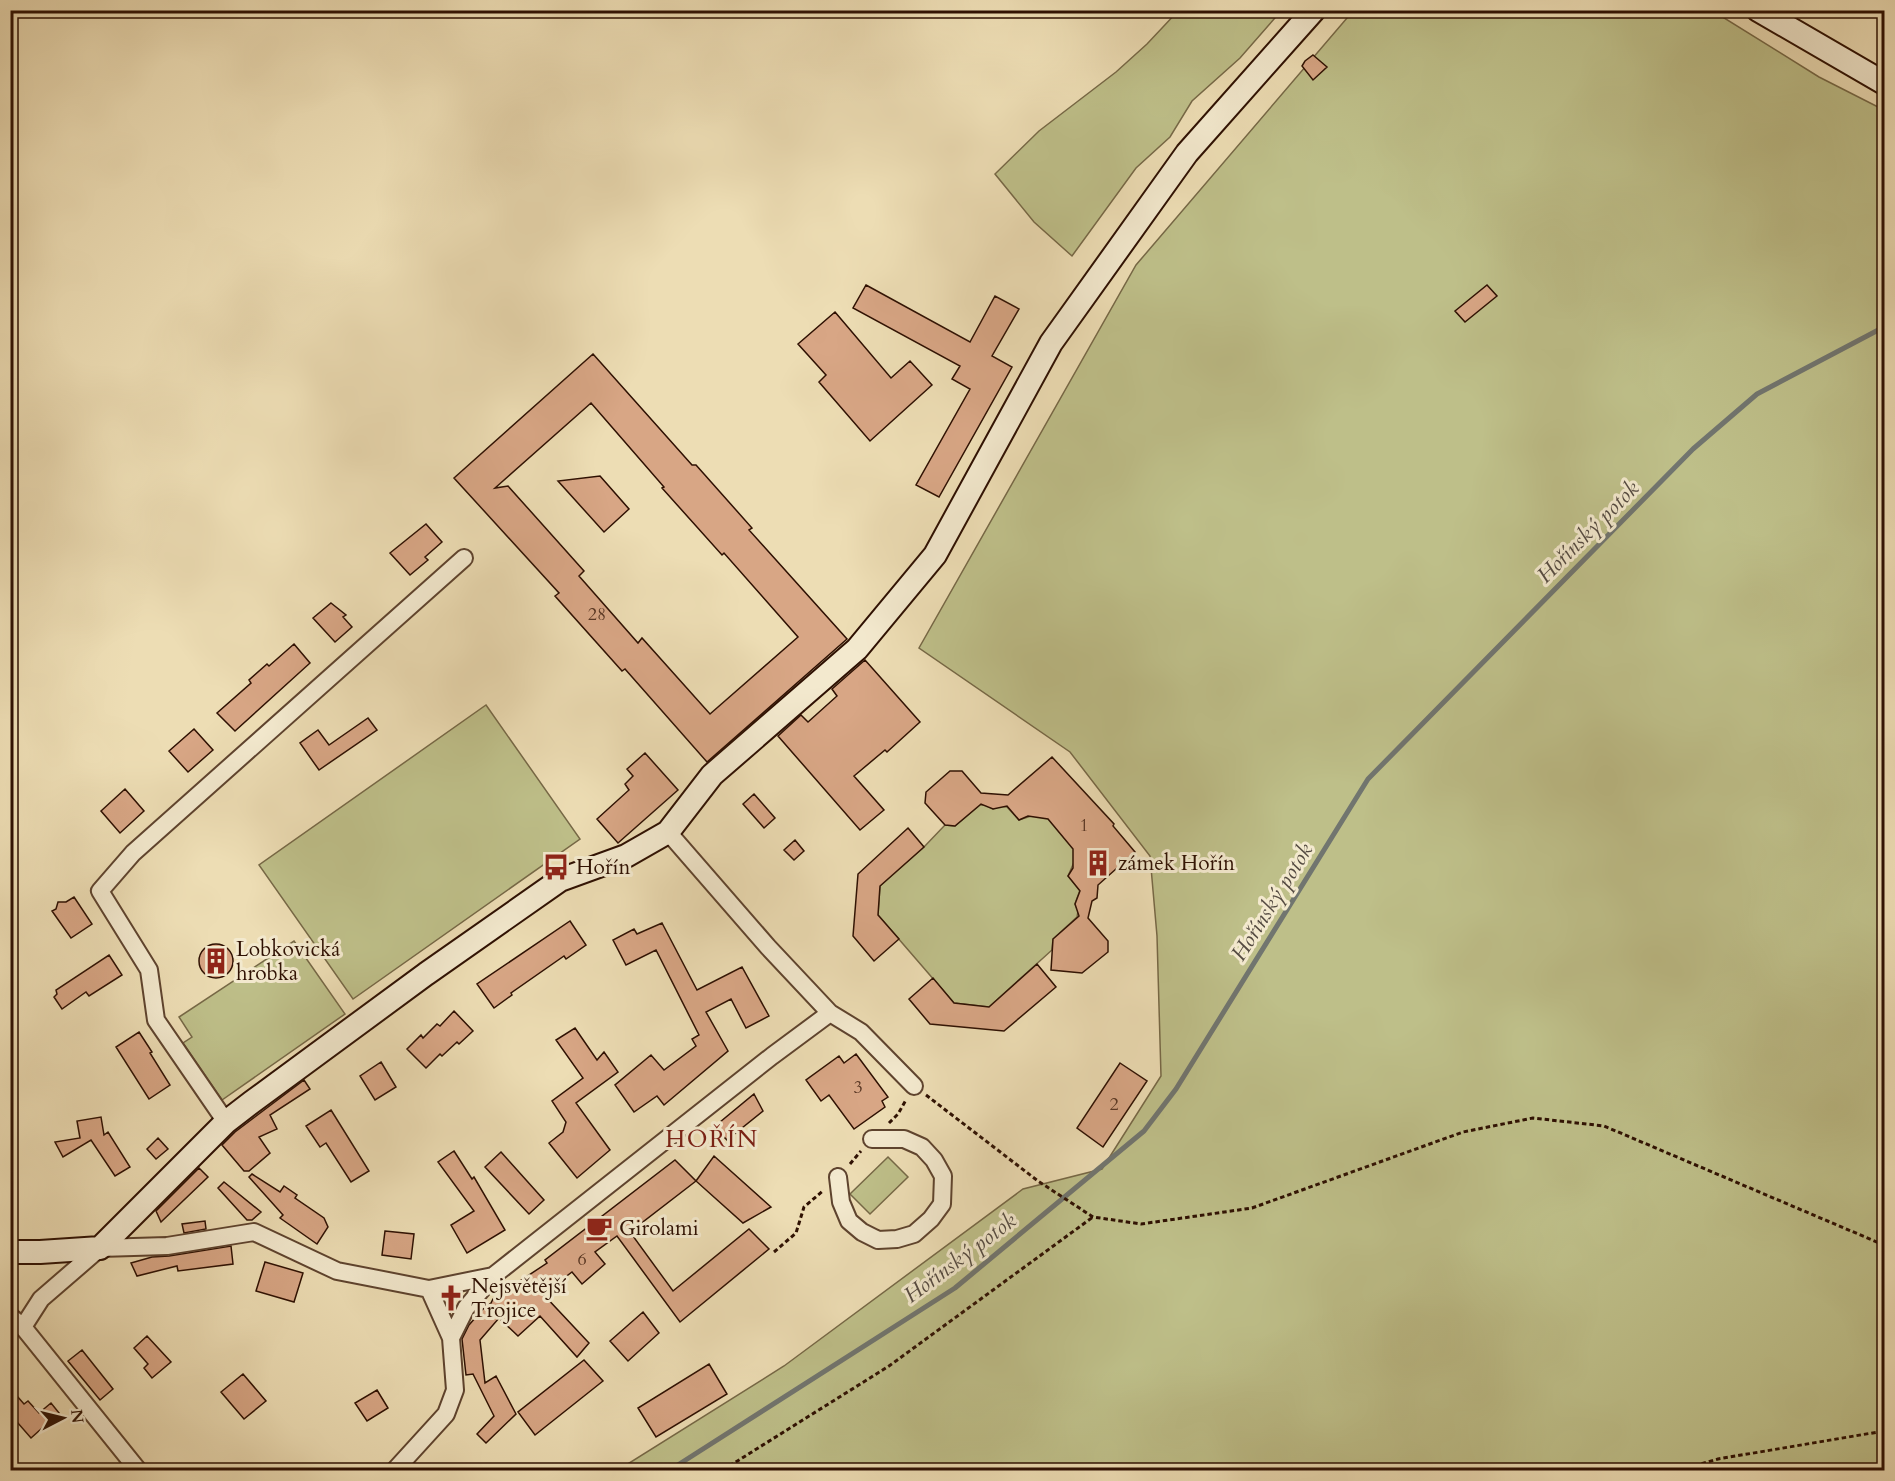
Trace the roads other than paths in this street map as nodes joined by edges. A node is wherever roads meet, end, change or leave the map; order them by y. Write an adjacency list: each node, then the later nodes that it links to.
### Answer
1 (1314, 10): 5 (street)
2 (1758, 10): 3 (street)
3 (1884, 82)
4 (464, 558): 8 (street)
5 (668, 832): 6 (street); 8 (street)
6 (830, 1013): 7 (street); 13 (street)
7 (914, 1086)
8 (225, 1122): 11 (street)
9 (872, 1138): 10 (street)
10 (838, 1177)
11 (100, 1248): 12 (street); 14 (street); 16 (street)
12 (10, 1252)
13 (493, 1276): 14 (street); 17 (street)
14 (429, 1289): 17 (street)
15 (10, 1316): 16 (street)
16 (23, 1327): 18 (street)
17 (451, 1338): 19 (street)
18 (138, 1470)
19 (394, 1470)

